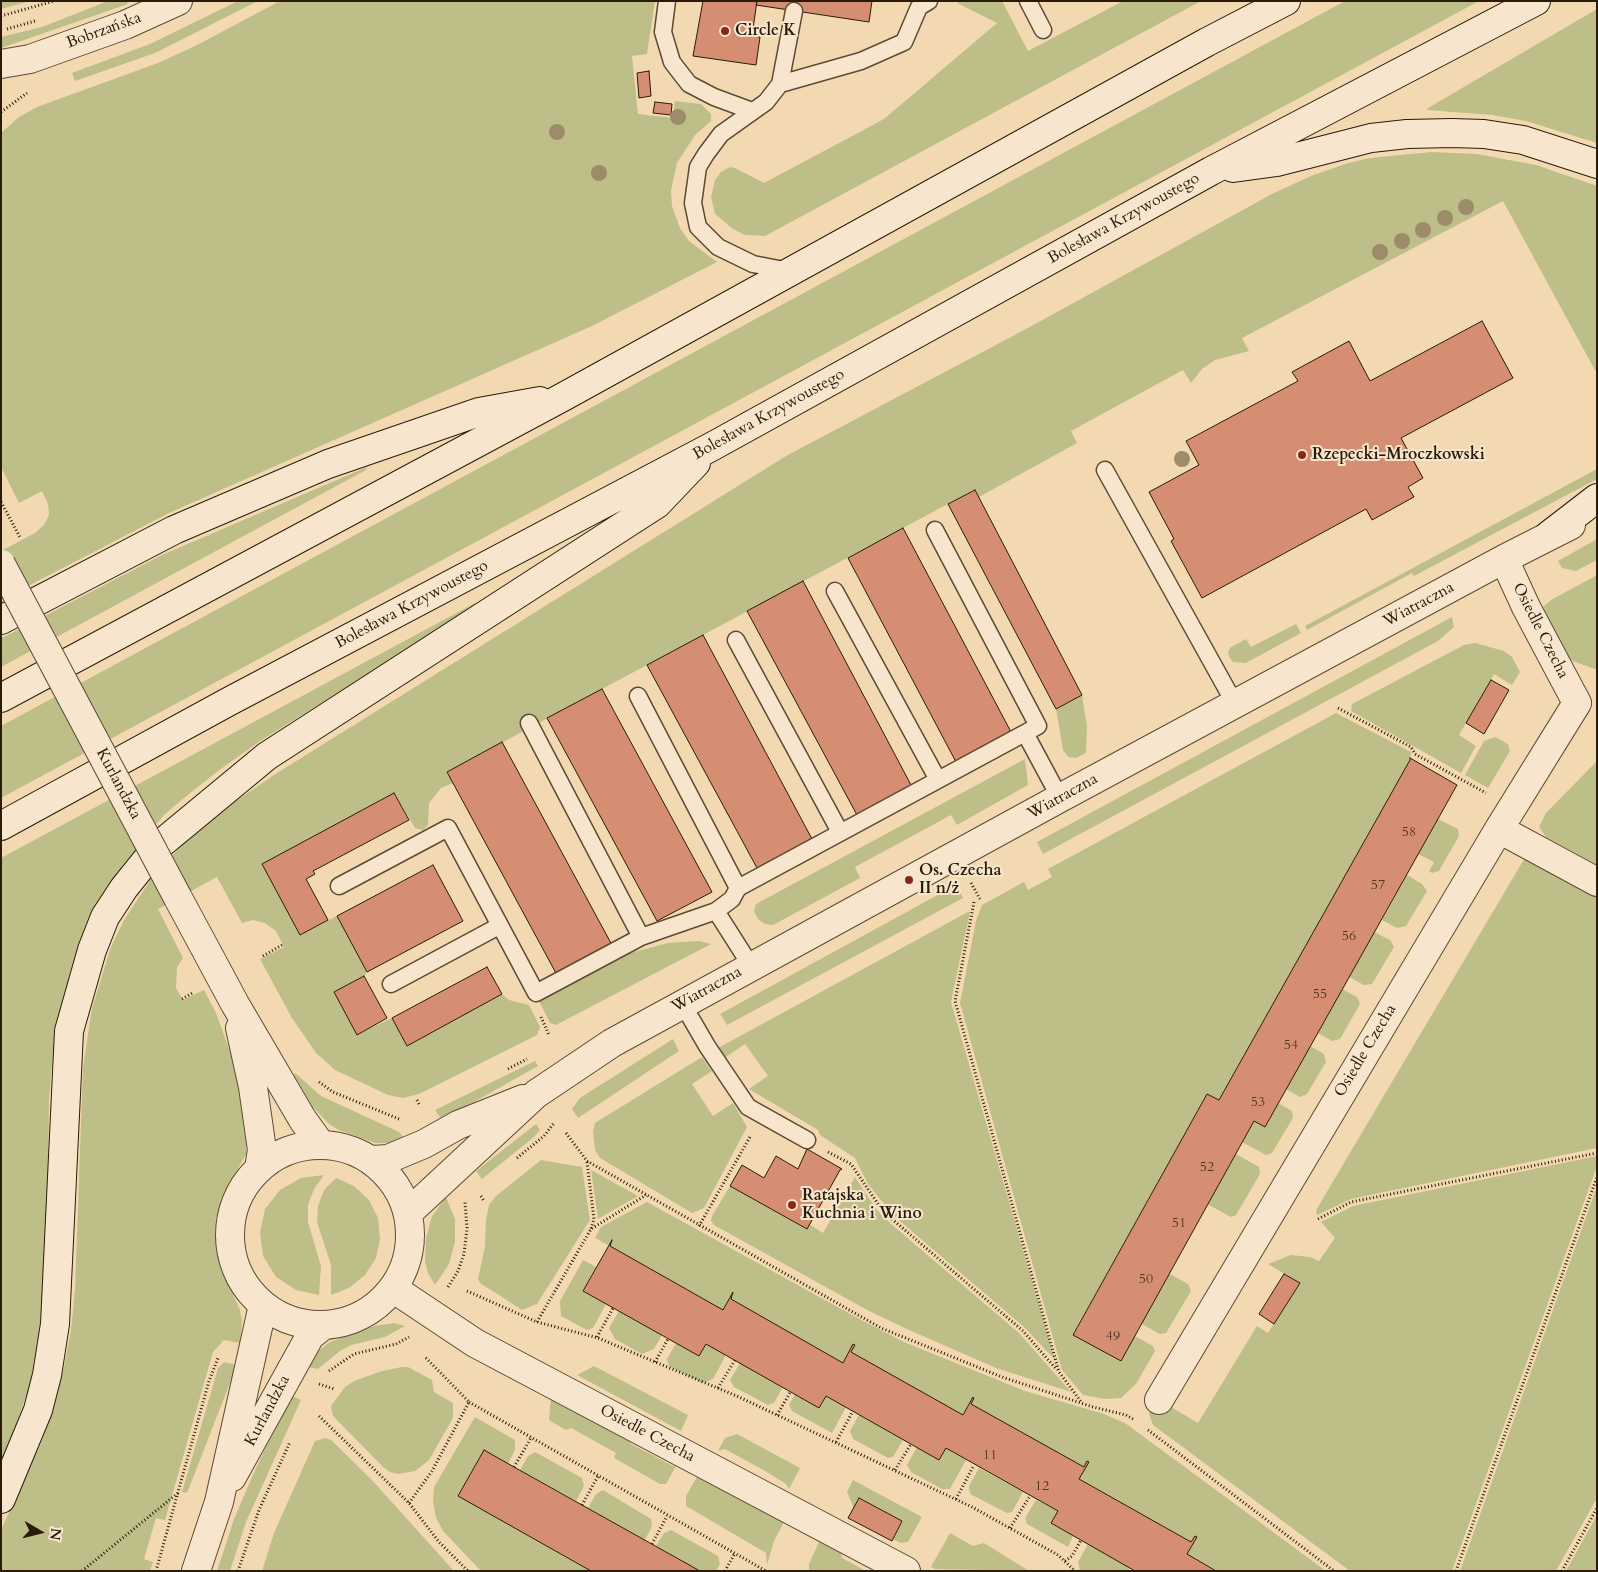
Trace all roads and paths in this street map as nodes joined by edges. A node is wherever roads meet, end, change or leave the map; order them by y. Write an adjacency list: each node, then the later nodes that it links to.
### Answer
1 (54, 1): 10 (path)
2 (178, 1): 15 (main road, Bobrzańska)
3 (667, 1): 19 (lane)
4 (1028, 1): 13 (lane)
5 (1246, 1): 14 (main road)
6 (1286, 1): 14 (main road)
7 (1536, 1): 21 (main road, Bolesława Krzywoustego)
8 (921, 3): 18 (lane)
9 (794, 11): 18 (lane)
10 (1, 16)
11 (40, 20): 12 (path)
12 (1, 30)
13 (1043, 30)
14 (1207, 42): 22 (main road)
15 (30, 59): 16 (main road, Bobrzańska); 17 (main road, Bobrzańska)
16 (1, 64)
17 (1, 84)
18 (780, 84): 19 (lane)
19 (752, 111): 22 (lane)
20 (1597, 164): 21 (main road)
21 (1211, 171): 24 (main road, Bolesława Krzywoustego)
22 (791, 271): 23 (main road)
23 (564, 397): 35 (main road); 38 (main road)
24 (713, 446): 47 (main road, Bolesława Krzywoustego); 126 (main road)
25 (1105, 470): 40 (lane)
26 (1597, 498): 30 (main road)
27 (1, 502): 31 (path)
28 (1597, 513): 30 (main road, Wiatraczna)
29 (935, 530): 43 (lane)
30 (1549, 535): 32 (main road, Wiatraczna)
31 (22, 540)
32 (1504, 559): 39 (main road, Osiedle Czecha); 40 (main road, Wiatraczna)
33 (1, 564): 64 (main road, Kurlandzka, bridge)
34 (835, 591): 44 (lane)
35 (1, 620)
36 (736, 640): 49 (lane)
37 (638, 696): 52 (lane)
38 (1, 698)
39 (1587, 699): 48 (main road, Osiedle Czecha)
40 (1235, 704): 46 (main road, Wiatraczna)
41 (1338, 708): 45 (path)
42 (529, 723): 56 (lane)
43 (1025, 733): 44 (lane); 46 (lane)
44 (938, 780): 49 (lane)
45 (1489, 794)
46 (1060, 798): 59 (main road, Wiatraczna)
47 (1, 826)
48 (1499, 829): 50 (main road); 108 (main road, Osiedle Czecha)
49 (840, 832): 52 (lane)
50 (1597, 882)
51 (339, 886): 55 (lane)
52 (738, 888): 54 (lane)
53 (974, 902): 102 (path)
54 (716, 911): 56 (lane); 59 (lane)
55 (500, 926): 56 (lane); 60 (lane)
56 (641, 937)
57 (282, 945): 58 (path)
58 (263, 956)
59 (751, 966): 63 (main road, Wiatraczna)
60 (391, 984)
61 (197, 991): 62 (path)
62 (182, 999)
63 (682, 1003): 68 (main road, Wiatraczna); 71 (lane)
64 (235, 1004): 75 (main road, Kurlandzka); 79 (main road, Kurlandzka)
65 (539, 1012): 66 (path)
66 (549, 1035)
67 (312, 1077): 74 (path)
68 (536, 1094): 74 (main road, Wiatraczna); 80 (main road, Wiatraczna)
69 (417, 1100): 70 (path)
70 (420, 1106)
71 (762, 1115): 73 (lane); 87 (path)
72 (566, 1132): 78 (path)
73 (807, 1140): 102 (path)
74 (424, 1144): 77 (main road, Wiatraczna)
75 (321, 1145): 77 (main road); 79 (main road)
76 (1597, 1153): 86 (path)
77 (372, 1160): 85 (main road)
78 (587, 1161): 82 (path); 88 (path)
79 (259, 1168): 91 (main road)
80 (447, 1176): 85 (main road, Wiatraczna); 93 (path)
81 (1597, 1177): 148 (path)
82 (646, 1195): 87 (path); 88 (path)
83 (481, 1196): 84 (path)
84 (484, 1201)
85 (408, 1213): 89 (main road)
86 (1318, 1219)
87 (699, 1226): 110 (path)
88 (591, 1229): 94 (path)
89 (394, 1289): 93 (main road, Osiedle Czecha); 95 (main road)
90 (467, 1291): 94 (path)
91 (263, 1305): 95 (main road); 128 (main road, Kurlandzka)
92 (613, 1308): 96 (path)
93 (431, 1312): 103 (path); 145 (main road, Osiedle Czecha)
94 (537, 1322): 96 (path)
95 (324, 1325): 128 (main road, Kurlandzka)
96 (596, 1337): 101 (path)
97 (668, 1339): 101 (path)
98 (220, 1354): 124 (path)
99 (424, 1356): 109 (path)
100 (734, 1360): 105 (path)
101 (655, 1362): 105 (path)
102 (1059, 1372): 110 (path)
103 (325, 1375)
104 (322, 1380): 106 (path)
105 (718, 1388): 112 (path)
106 (315, 1391)
107 (791, 1391): 112 (path)
108 (1159, 1400)
109 (469, 1402): 117 (path); 129 (path)
110 (1082, 1402): 114 (path)
111 (853, 1411): 118 (path)
112 (777, 1415): 118 (path)
113 (318, 1416): 129 (path)
114 (1137, 1423)
115 (1143, 1426): 147 (path)
116 (294, 1433): 141 (path)
117 (531, 1438): 121 (path); 123 (path)
118 (836, 1442): 122 (path)
119 (911, 1444): 122 (path)
120 (974, 1465): 127 (path)
121 (514, 1467)
122 (895, 1470): 127 (path)
123 (598, 1476): 130 (path); 132 (path)
124 (179, 1492): 138 (path); 139 (path)
125 (1030, 1496): 133 (path)
126 (1, 1499)
127 (956, 1499): 133 (path)
128 (218, 1502): 140 (main road, Kurlandzka)
129 (409, 1503): 142 (path)
130 (582, 1505)
131 (1597, 1508): 149 (path)
132 (668, 1516): 135 (path); 136 (path)
133 (1010, 1528): 137 (path)
134 (1081, 1540): 137 (path)
135 (652, 1544)
136 (735, 1554): 143 (path); 144 (path)
137 (1065, 1561): 146 (path)
138 (82, 1571)
139 (156, 1571)
140 (196, 1571)
141 (238, 1571)
142 (468, 1571)
143 (725, 1571)
144 (766, 1571)
145 (906, 1571)
146 (1075, 1571)
147 (1334, 1571)
148 (1456, 1571)
149 (1562, 1571)

